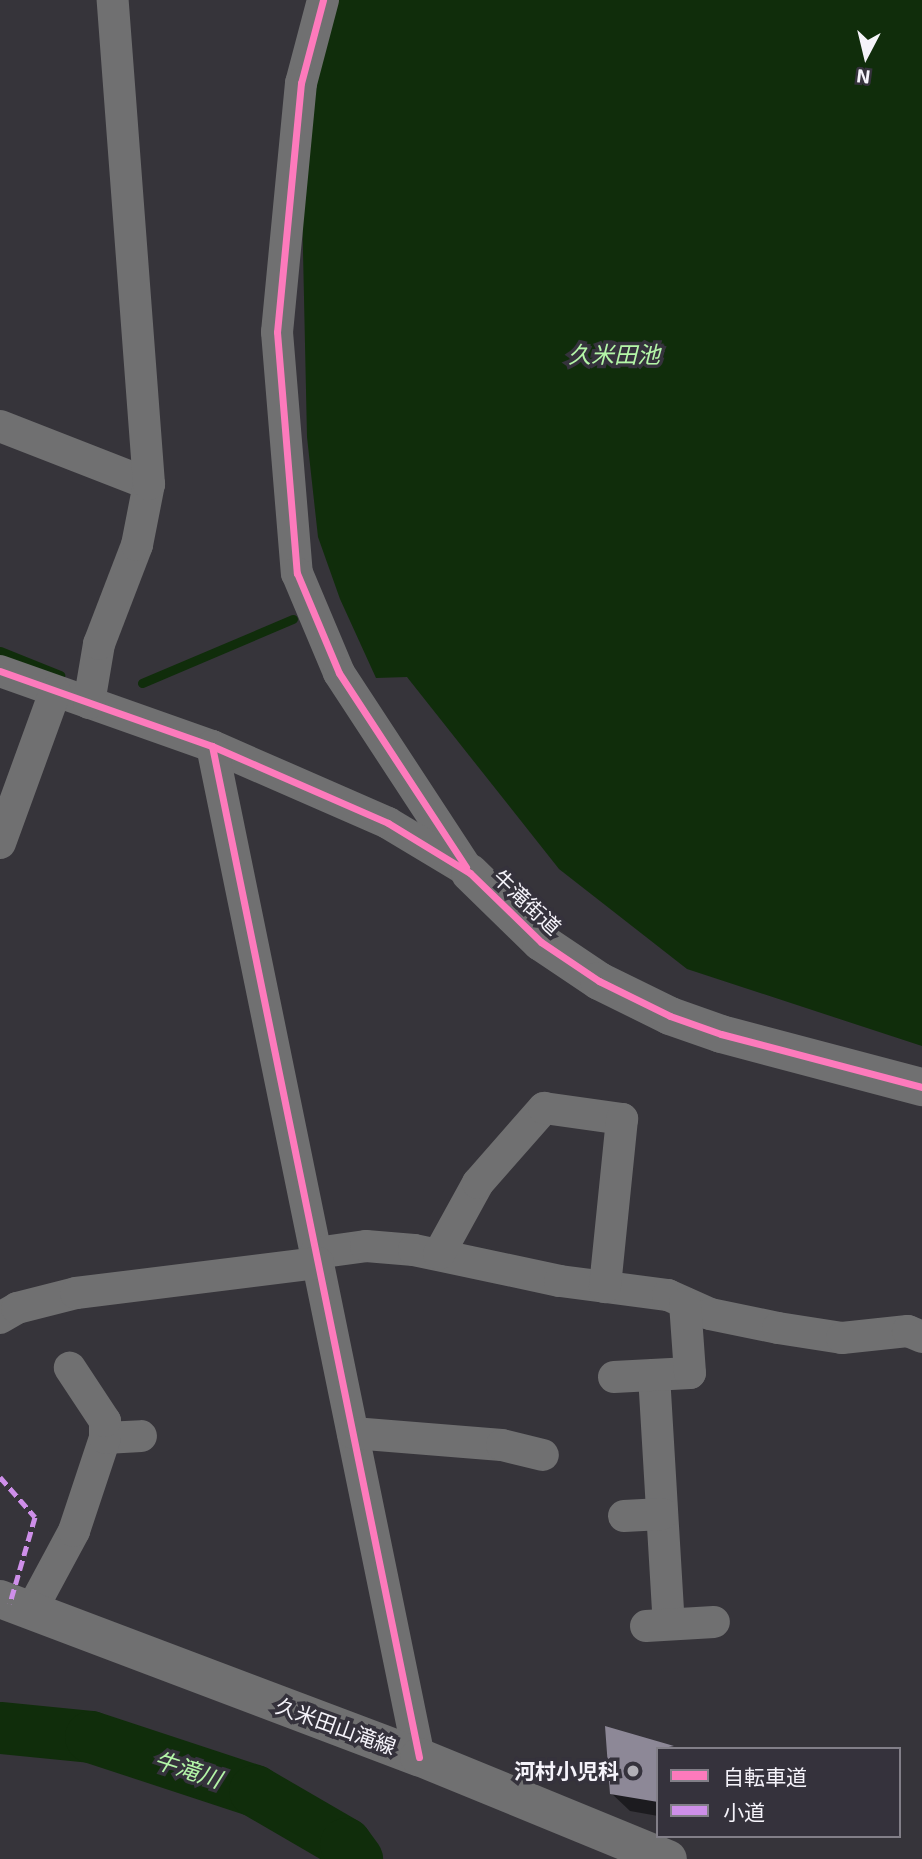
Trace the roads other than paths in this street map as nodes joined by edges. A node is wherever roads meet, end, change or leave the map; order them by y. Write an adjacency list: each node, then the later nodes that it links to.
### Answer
1 (113, 0): 4 (street)
2 (323, 0): 10 (street)
3 (0, 426): 4 (street)
4 (149, 484): 7 (street)
5 (0, 671): 6 (street, 牛滝街道)
6 (55, 692): 7 (street, 牛滝街道); 9 (street)
7 (89, 703): 8 (street, 牛滝街道)
8 (212, 746): 10 (street, 牛滝街道); 13 (street)
9 (0, 843)
10 (470, 873): 11 (street, 牛滝街道)
11 (922, 1087)
12 (439, 1254): 13 (street); 14 (street); 14 (street)
13 (317, 1258): 16 (street); 21 (street)
14 (605, 1287): 15 (street)
15 (685, 1303): 17 (street); 19 (street)
16 (0, 1318)
17 (922, 1337)
18 (70, 1368): 23 (street)
19 (654, 1375): 20 (street); 25 (street)
20 (614, 1377)
21 (353, 1433): 24 (street); 29 (street)
22 (141, 1436): 23 (street)
23 (105, 1438): 27 (street)
24 (543, 1455)
25 (662, 1514): 26 (street); 28 (street)
26 (624, 1516)
27 (15, 1605): 29 (street, 久米田山滝線)
28 (714, 1622)
29 (419, 1757): 30 (street, 久米田山滝線)
30 (668, 1859)

